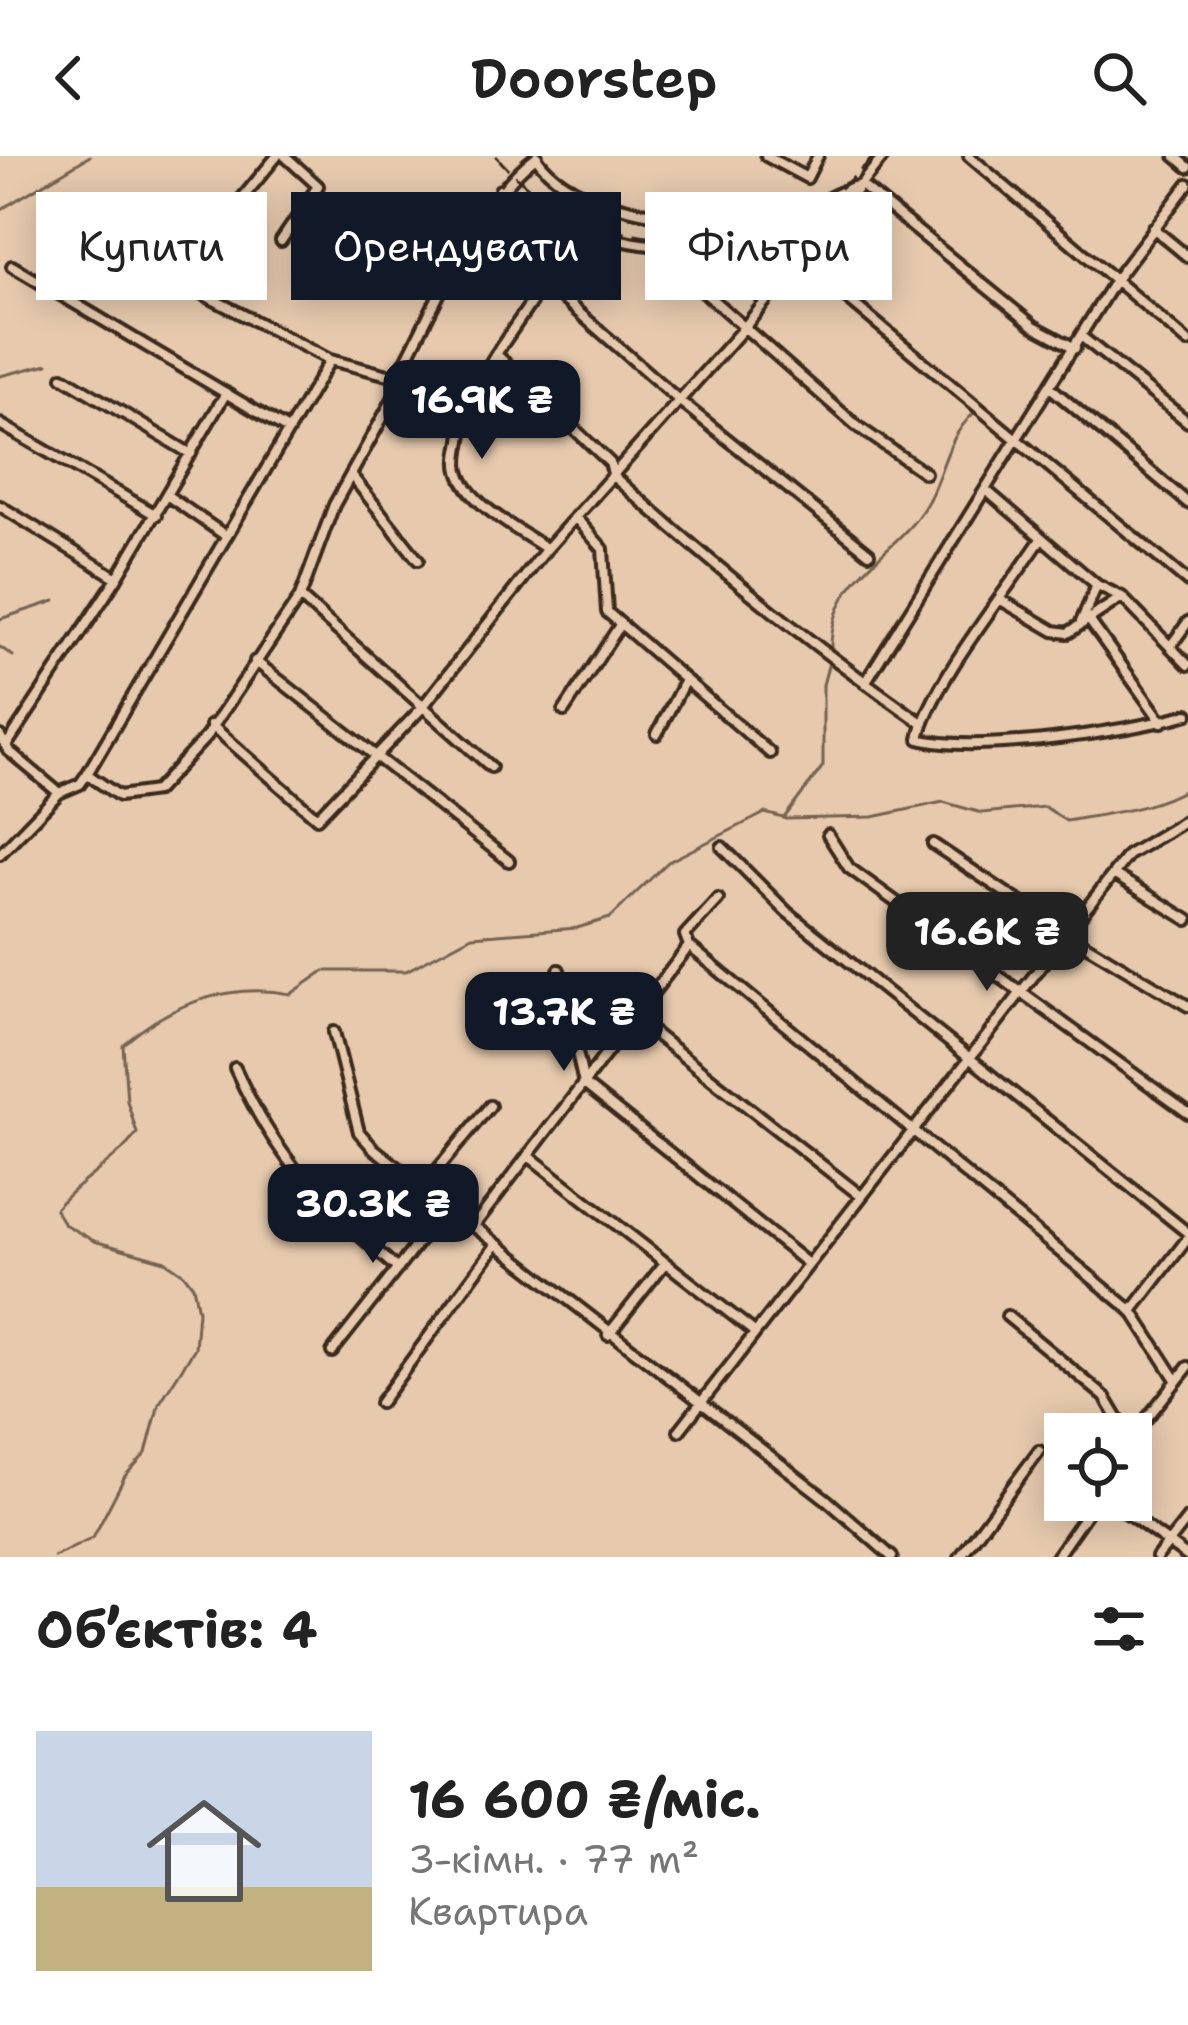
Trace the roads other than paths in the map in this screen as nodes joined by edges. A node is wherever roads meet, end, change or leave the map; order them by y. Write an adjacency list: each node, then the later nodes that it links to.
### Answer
1 (281, 156): 12 (street); 18 (street)
2 (536, 156): 11 (street); 16 (street)
3 (766, 156): 4 (street)
4 (818, 156)
5 (884, 156): 10 (street)
6 (969, 156): 21 (street)
7 (1175, 156): 8 (street)
8 (1188, 167)
9 (1188, 184): 17 (street)
10 (861, 185): 14 (street); 15 (street); 32 (street)
11 (500, 190): 13 (street)
12 (250, 192)
13 (504, 192)
14 (846, 192)
15 (855, 192)
16 (645, 207)
17 (1153, 228): 19 (street); 21 (street)
18 (281, 241)
19 (1188, 257)
20 (12, 266): 38 (street)
21 (1115, 280): 30 (street); 31 (street)
22 (208, 300): 34 (street)
23 (439, 300): 36 (street)
24 (534, 300): 33 (street)
25 (566, 300): 39 (street)
26 (711, 300): 29 (street)
27 (767, 300): 29 (street)
28 (850, 300): 44 (street)
29 (743, 329): 39 (street); 46 (street)
30 (1082, 337): 32 (street); 41 (street)
31 (1188, 342)
32 (1075, 348): 37 (street)
33 (496, 355): 40 (street); 48 (street)
34 (330, 360): 36 (street); 43 (street)
35 (63, 377): 45 (street)
36 (404, 379): 40 (street); 47 (street)
37 (1052, 388): 44 (street); 51 (street)
38 (226, 393): 43 (street); 45 (street)
39 (681, 402): 48 (street); 58 (street)
40 (461, 410): 57 (street)
41 (1188, 422)
42 (0, 424): 53 (street)
43 (286, 429): 55 (street)
44 (1019, 438): 49 (street); 61 (street)
45 (191, 454): 50 (street)
46 (925, 473)
47 (351, 475): 59 (street); 63 (street)
48 (614, 477): 54 (street); 74 (street)
49 (987, 491): 56 (street); 74 (street)
50 (168, 496): 53 (street); 55 (street)
51 (1188, 503)
52 (0, 506): 60 (street)
53 (156, 514): 60 (street)
54 (575, 517): 57 (street); 68 (street)
55 (226, 536): 87 (street)
56 (1041, 539): 62 (street); 65 (street)
57 (547, 549): 75 (street)
58 (869, 553)
59 (418, 560)
60 (118, 578): 82 (street)
61 (1188, 582)
62 (1096, 585): 64 (street); 69 (street)
63 (300, 597): 71 (street); 75 (street)
64 (1122, 597): 66 (street); 70 (street)
65 (1001, 600): 69 (street); 79 (street)
66 (1090, 620): 69 (street); 78 (street)
67 (1188, 622): 70 (street)
68 (620, 625): 73 (street); 76 (street)
69 (1079, 627)
70 (1172, 644): 72 (street)
71 (255, 661): 80 (street); 84 (street)
72 (1188, 665)
73 (684, 682): 81 (street); 83 (street)
74 (865, 683): 79 (street)
75 (421, 710): 84 (street); 86 (street)
76 (564, 711)
77 (1188, 714): 78 (street)
78 (1162, 722): 79 (street)
79 (922, 723)
80 (211, 725): 84 (street); 87 (street)
81 (657, 734)
82 (6, 743): 85 (street); 88 (street)
83 (770, 753)
84 (374, 758): 94 (street)
85 (0, 763)
86 (491, 767)
87 (88, 774): 88 (street)
88 (58, 793): 93 (street)
89 (1188, 819): 95 (street)
90 (828, 835): 101 (street)
91 (933, 844): 98 (street)
92 (722, 847): 105 (street)
93 (0, 854)
94 (509, 861)
95 (1115, 875): 97 (street); 98 (street)
96 (718, 899): 99 (street)
97 (1188, 920)
98 (1069, 935): 101 (street); 102 (street)
99 (689, 946): 103 (street); 110 (street)
100 (559, 970): 107 (street)
101 (1022, 993): 105 (street); 109 (street)
102 (1188, 1006)
103 (637, 1020): 107 (street); 113 (street)
104 (334, 1032): 112 (street)
105 (967, 1059): 110 (street); 116 (street)
106 (235, 1068): 120 (street)
107 (584, 1084): 111 (street); 119 (street)
108 (490, 1106): 112 (street)
109 (1188, 1113)
110 (910, 1128): 113 (street); 121 (street)
111 (530, 1157): 115 (street); 118 (street)
112 (423, 1187): 114 (street)
113 (861, 1196): 119 (street)
114 (448, 1206): 115 (street); 120 (street)
115 (473, 1227): 117 (street)
116 (1188, 1236): 121 (street)
117 (496, 1245): 124 (street); 128 (street)
118 (665, 1263): 123 (street); 124 (street)
119 (807, 1263): 123 (street)
120 (398, 1269): 125 (street)
121 (1132, 1311): 127 (street)
122 (1007, 1316): 130 (street)
123 (753, 1331): 129 (street)
124 (608, 1335): 129 (street)
125 (332, 1352)
126 (1188, 1367): 127 (street)
127 (1177, 1381): 131 (street)
128 (380, 1403)
129 (698, 1405): 132 (street); 138 (street)
130 (1115, 1413)
131 (1149, 1413)
132 (679, 1431)
133 (1039, 1451): 139 (street)
134 (1188, 1518): 137 (street)
135 (1081, 1521): 140 (street)
136 (1136, 1521): 137 (street)
137 (1166, 1545): 141 (street); 142 (street)
138 (892, 1557)
139 (960, 1557)
140 (1056, 1557)
141 (1156, 1557)
142 (1188, 1557)

